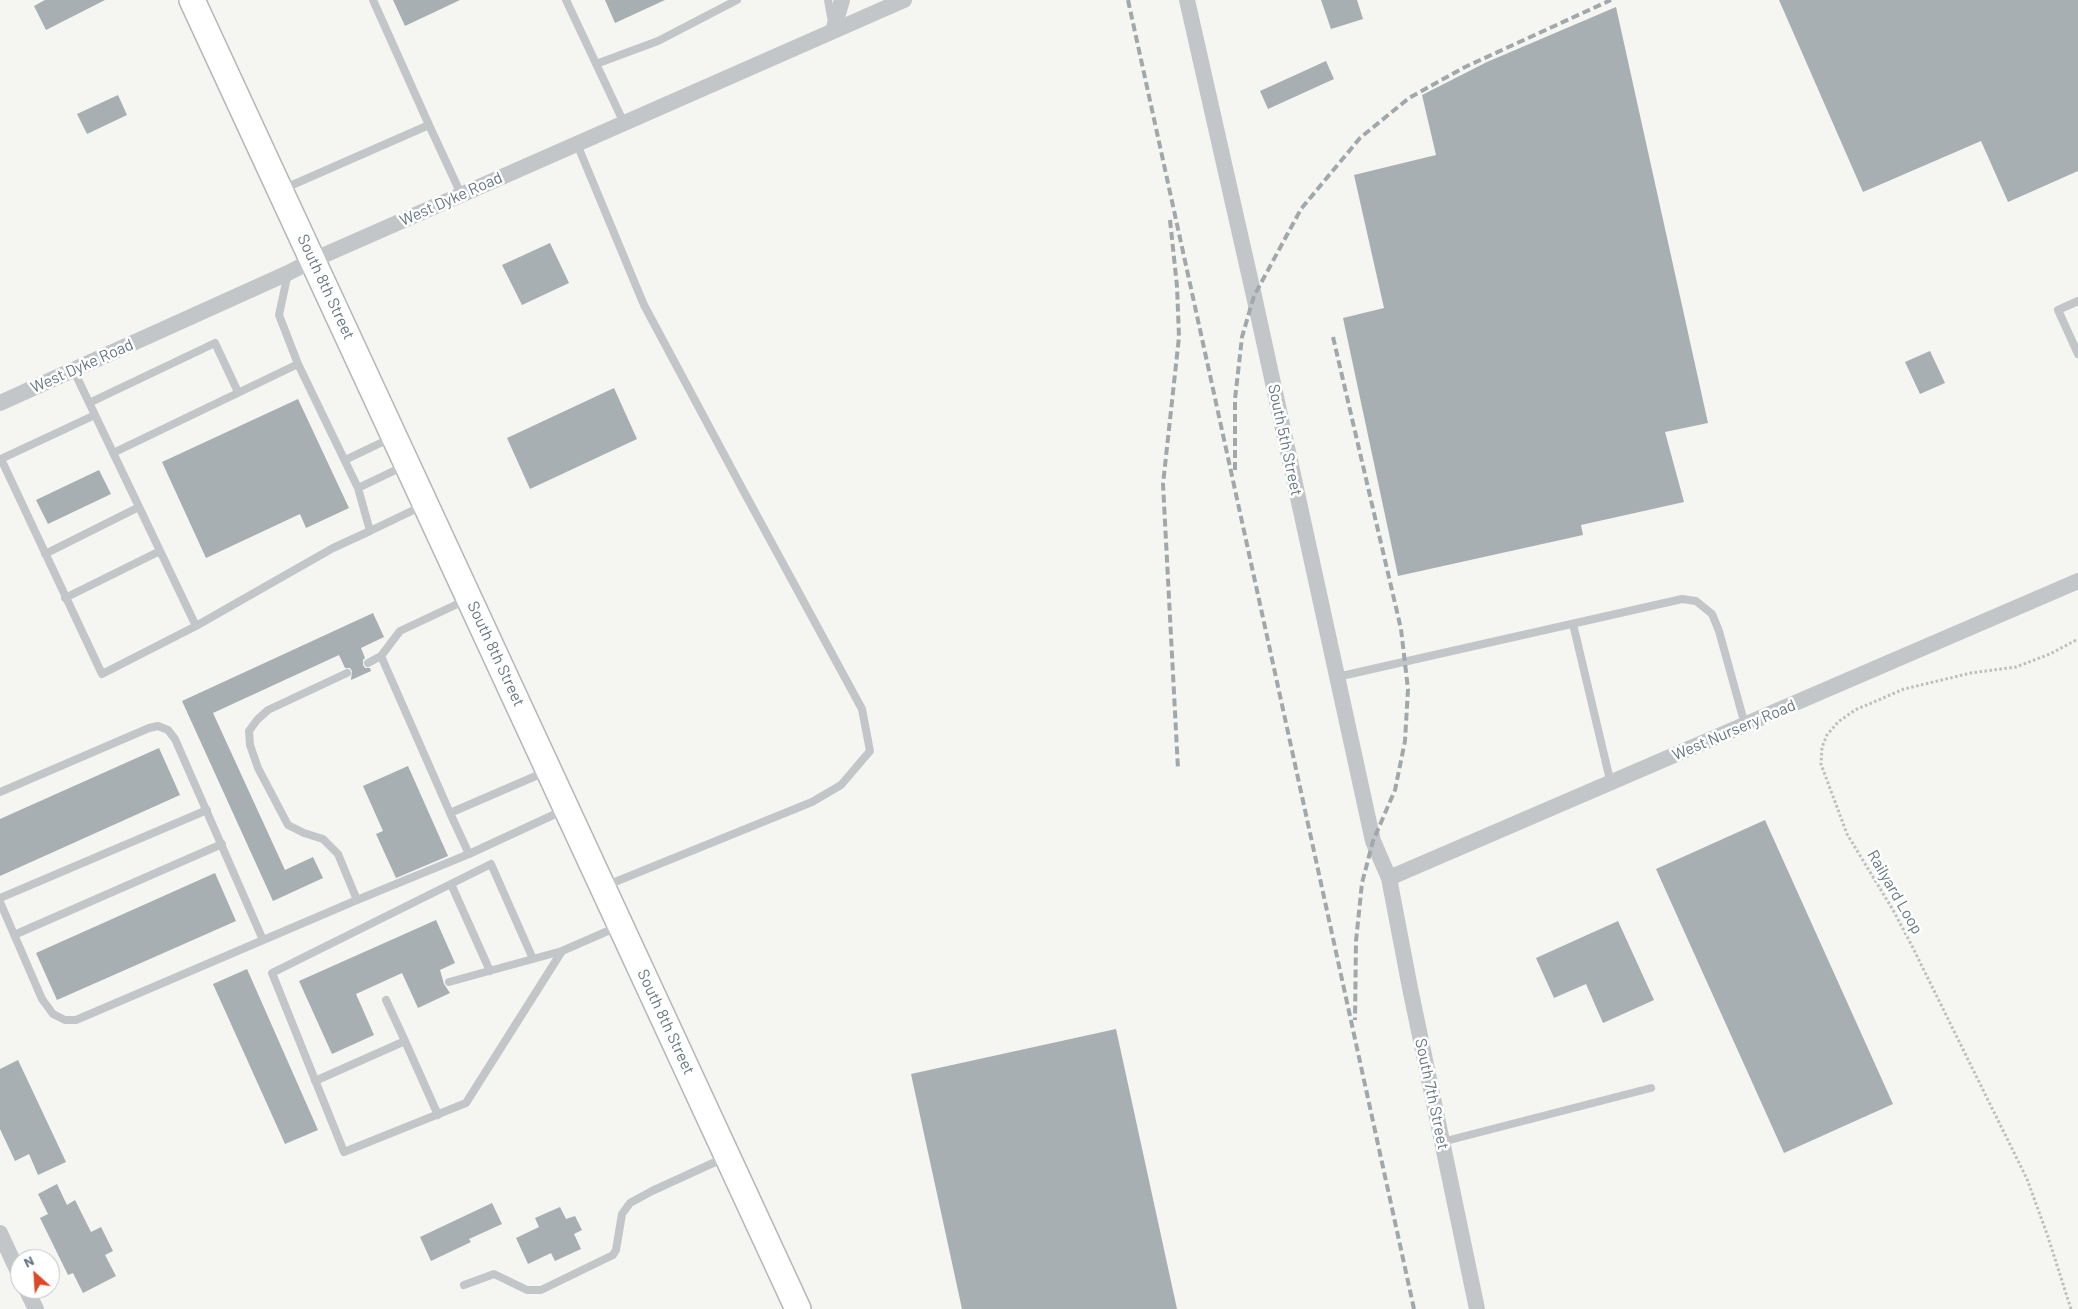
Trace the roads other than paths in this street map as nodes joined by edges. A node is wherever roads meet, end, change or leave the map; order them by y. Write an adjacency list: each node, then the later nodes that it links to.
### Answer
1 (192, 0): 14 (main road, South 8th Street)
2 (373, 0): 12 (lane)
3 (566, 0): 10 (lane)
4 (737, 0): 10 (lane)
5 (828, 0): 9 (lane)
6 (842, 0): 9 (street)
7 (904, 0): 9 (street, West Dyke Road)
8 (1187, 0): 44 (street, South 5th Street)
9 (833, 31): 11 (street, West Dyke Road)
10 (596, 64): 11 (lane)
11 (624, 123): 13 (street, West Dyke Road)
12 (430, 125): 14 (lane); 15 (lane)
13 (576, 144): 15 (street, West Dyke Road); 56 (lane)
14 (281, 190): 16 (main road, South 8th Street)
15 (461, 194): 16 (street, West Dyke Road)
16 (313, 260): 17 (street, West Dyke Road); 26 (main road, South 8th Street)
17 (288, 273): 20 (lane); 21 (street, West Dyke Road)
18 (2078, 301): 19 (lane)
19 (2078, 354)
20 (298, 364): 22 (lane); 28 (lane)
21 (73, 370): 23 (street, West Dyke Road); 24 (lane)
22 (238, 392): 24 (lane); 27 (lane)
23 (0, 403)
24 (89, 403): 25 (lane)
25 (94, 415): 27 (lane); 35 (lane)
26 (395, 436): 28 (lane); 29 (main road, South 8th Street)
27 (113, 453): 32 (lane)
28 (345, 460): 30 (lane)
29 (408, 464): 30 (lane); 31 (main road, South 8th Street)
30 (358, 488): 33 (lane)
31 (426, 504): 33 (lane); 38 (main road, South 8th Street)
32 (139, 507): 34 (lane); 35 (lane)
33 (370, 531): 40 (lane)
34 (160, 551): 37 (lane); 40 (lane)
35 (45, 554): 37 (lane)
36 (2078, 581): 45 (street, West Nursery Road)
37 (65, 598): 40 (lane)
38 (470, 599): 41 (lane); 46 (main road, South 8th Street)
39 (1573, 624): 44 (lane); 45 (lane); 47 (lane)
40 (196, 626)
41 (381, 656): 42 (lane); 51 (lane)
42 (368, 663)
43 (347, 673): 58 (lane)
44 (1337, 677): 54 (street, South 5th Street)
45 (1745, 726): 47 (street, West Nursery Road)
46 (550, 770): 49 (main road, South 8th Street); 51 (lane)
47 (1611, 784): 54 (street, West Nursery Road)
48 (0, 792): 50 (lane)
49 (567, 809): 53 (lane); 56 (main road, South 8th Street)
50 (207, 810): 52 (lane); 57 (lane)
51 (450, 813): 53 (lane)
52 (222, 844): 60 (lane); 61 (lane)
53 (470, 854): 58 (lane)
54 (1389, 878): 71 (street, South 7th Street)
55 (451, 884): 63 (lane); 64 (lane); 68 (lane)
56 (603, 887): 59 (main road, South 8th Street)
57 (0, 900): 60 (lane)
58 (357, 900): 61 (lane)
59 (621, 926): 62 (lane); 72 (main road, South 8th Street)
60 (14, 935): 61 (lane)
61 (263, 940)
62 (562, 951): 63 (lane); 70 (lane)
63 (533, 959): 64 (lane)
64 (490, 971): 65 (lane)
65 (449, 982)
66 (386, 1000): 67 (lane)
67 (405, 1041): 68 (lane); 70 (lane)
68 (315, 1081): 70 (lane)
69 (1651, 1088): 71 (lane)
70 (438, 1115)
71 (1442, 1142): 77 (street, South 7th Street)
72 (728, 1156): 75 (lane); 76 (main road, South 8th Street)
73 (0, 1233): 74 (street)
74 (10, 1254)
75 (464, 1285)
76 (798, 1309)
77 (1478, 1309)

